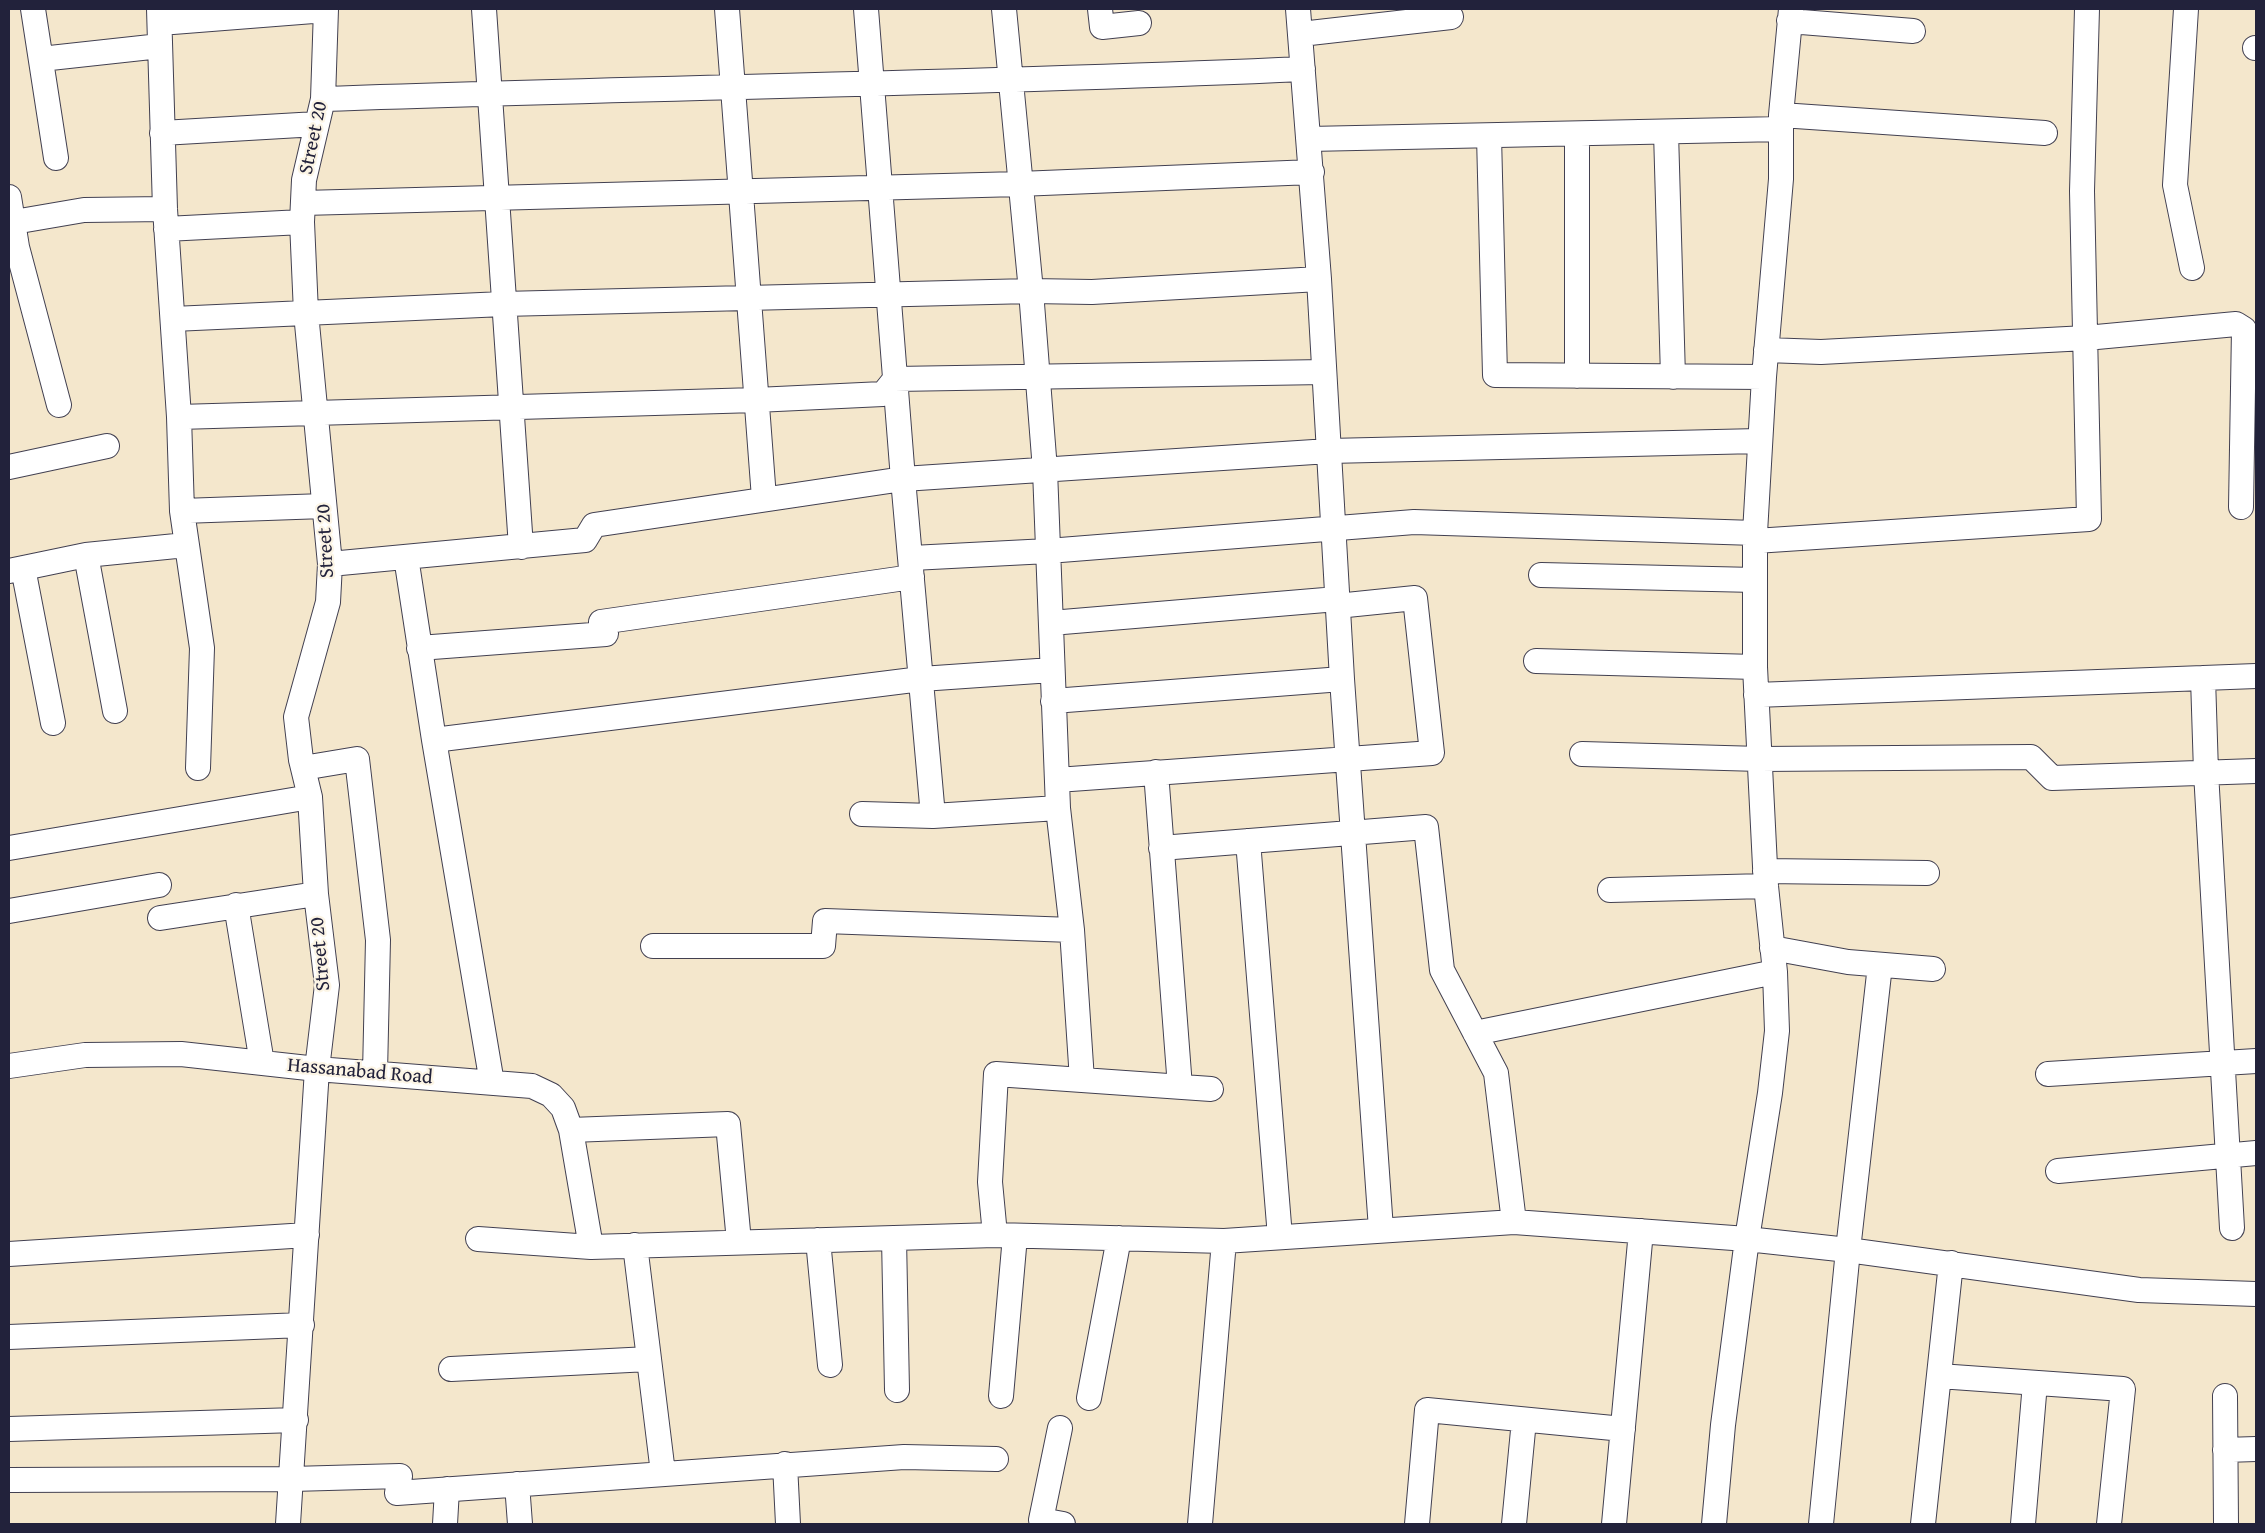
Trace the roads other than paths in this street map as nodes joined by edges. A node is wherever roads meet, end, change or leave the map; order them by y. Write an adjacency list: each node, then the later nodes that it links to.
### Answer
1 (33, 9): 17 (street)
2 (326, 9): 14 (street); 23 (street, Street 20)
3 (484, 9): 22 (street)
4 (726, 9): 21 (street)
5 (866, 9): 20 (street)
6 (1004, 9): 19 (street)
7 (1100, 9): 13 (street)
8 (1298, 9): 16 (street)
9 (2087, 9): 51 (street)
10 (2186, 9): 43 (street)
11 (1790, 15): 15 (street); 24 (street)
12 (1451, 17): 16 (street)
13 (1139, 23)
14 (159, 26): 17 (street); 27 (street)
15 (1914, 30)
16 (1300, 34): 18 (street)
17 (41, 59): 32 (street)
18 (1303, 69): 19 (street); 31 (street)
19 (1011, 80): 20 (street); 34 (street)
20 (873, 85): 21 (street); 35 (street)
21 (732, 88): 22 (street); 36 (street)
22 (490, 93): 23 (street); 38 (street)
23 (323, 98): 25 (street, Street 20)
24 (1781, 122): 26 (street); 28 (street); 52 (street)
25 (317, 124): 27 (street); 39 (street, Street 20)
26 (1666, 132): 29 (street); 56 (street)
27 (162, 133): 40 (street)
28 (2045, 133)
29 (1577, 134): 30 (street); 55 (street)
30 (1489, 136): 31 (street); 55 (street)
31 (1309, 139): 33 (street)
32 (56, 158)
33 (1312, 172): 34 (street); 44 (street)
34 (1019, 184): 35 (street); 45 (street)
35 (881, 188): 36 (street); 46 (street)
36 (740, 193): 38 (street); 47 (street)
37 (9, 197): 41 (street)
38 (496, 199): 39 (street); 48 (street)
39 (302, 213): 40 (street); 49 (street, Street 20)
40 (166, 219): 41 (street); 50 (street)
41 (14, 222): 42 (street)
42 (13, 249): 61 (street)
43 (2192, 268)
44 (1319, 279): 45 (street); 53 (street)
45 (1031, 291): 46 (street); 54 (street)
46 (888, 294): 47 (street); 58 (street)
47 (747, 298): 48 (street); 60 (street)
48 (503, 304): 49 (street); 62 (street)
49 (306, 313): 50 (street); 63 (street, Street 20)
50 (173, 319): 64 (street)
51 (2086, 338): 52 (street); 59 (street); 76 (street)
52 (1766, 350): 57 (street)
53 (1324, 372): 54 (street); 67 (street)
54 (1038, 376): 58 (street); 69 (street)
55 (1577, 376): 56 (street)
56 (1673, 377): 57 (street)
57 (1764, 377): 65 (street)
58 (895, 380): 60 (street); 70 (street)
59 (2250, 384): 73 (street)
60 (756, 400): 62 (street); 71 (street)
61 (59, 404)
62 (510, 406): 63 (street); 78 (street)
63 (316, 414): 64 (street); 72 (street, Street 20)
64 (179, 418): 74 (street)
65 (1759, 441): 67 (street); 76 (street)
66 (107, 446): 68 (street)
67 (1329, 450): 69 (street); 75 (street)
68 (9, 467)
69 (1045, 470): 70 (street); 79 (street)
70 (903, 479): 71 (street); 83 (street)
71 (764, 498): 78 (street)
72 (324, 506): 74 (street); 82 (street, Street 20)
73 (2241, 507)
74 (182, 511): 77 (street)
75 (1332, 528): 76 (street); 79 (street); 87 (street)
76 (1755, 537): 86 (street)
77 (186, 545): 80 (street); 105 (street)
78 (521, 547): 81 (street)
79 (1048, 551): 83 (street); 88 (street)
80 (86, 555): 84 (street); 99 (street)
81 (406, 557): 82 (street); 89 (street)
82 (330, 564): 106 (street, Street 20)
83 (912, 567): 89 (street); 95 (street)
84 (16, 570): 100 (street)
85 (1541, 575): 86 (street)
86 (1755, 580): 91 (street)
87 (1337, 602): 88 (street); 96 (street); 103 (street)
88 (1051, 623): 92 (street)
89 (419, 648): 101 (street)
90 (1536, 661): 91 (street)
91 (1755, 667): 97 (street)
92 (1052, 670): 95 (street); 98 (street)
93 (2256, 676): 94 (street)
94 (2203, 678): 97 (street); 109 (street)
95 (921, 679): 101 (street); 114 (street)
96 (1342, 679): 98 (street); 103 (street)
97 (1756, 696): 104 (street)
98 (1053, 701): 110 (street)
99 (115, 711)
100 (52, 723)
101 (434, 740): 142 (street)
102 (1582, 754): 104 (street)
103 (1347, 758): 108 (street); 115 (street)
104 (1760, 759): 109 (street); 120 (street)
105 (198, 768)
106 (303, 768): 111 (street, Street 20); 139 (street)
107 (2256, 771): 109 (street)
108 (1156, 772): 110 (street); 118 (street)
109 (2206, 772): 136 (street)
110 (1057, 780): 112 (street)
111 (310, 797): 117 (street); 123 (street, Street 20)
112 (1058, 808): 114 (street); 127 (street)
113 (862, 814): 114 (street)
114 (933, 816)
115 (1353, 833): 116 (street); 133 (street); 151 (street)
116 (1248, 841): 118 (street); 155 (street)
117 (9, 848)
118 (1161, 848): 143 (street)
119 (1927, 874): 120 (street)
120 (1766, 878): 122 (street); 129 (street)
121 (159, 885): 125 (street)
122 (1610, 890)
123 (316, 894): 124 (street); 138 (street, Street 20)
124 (236, 906): 126 (street); 135 (street)
125 (9, 911)
126 (160, 918)
127 (1072, 930): 128 (street); 141 (street)
128 (653, 946)
129 (1772, 948): 130 (street); 132 (street)
130 (1880, 965): 131 (street); 165 (street)
131 (1933, 968)
132 (1775, 972): 133 (street); 159 (street)
133 (1475, 1033): 149 (street)
134 (2256, 1061): 136 (street)
135 (262, 1063): 137 (street, Hassanabad Road); 138 (street, Hassanabad Road)
136 (2223, 1063): 140 (street); 147 (street)
137 (9, 1066)
138 (317, 1069): 139 (street, Hassanabad Road); 153 (street, Street 20)
139 (375, 1074): 142 (street, Hassanabad Road)
140 (2048, 1074)
141 (1082, 1080): 143 (street); 154 (street)
142 (492, 1083): 145 (street, Hassanabad Road)
143 (1180, 1087): 144 (street)
144 (1211, 1089)
145 (571, 1130): 162 (street); 164 (street, Hassanabad Road)
146 (2256, 1153): 147 (street)
147 (2228, 1156): 148 (street); 150 (street)
148 (2058, 1171)
149 (1514, 1222): 151 (street); 152 (street)
150 (2232, 1228)
151 (1381, 1229): 155 (street)
152 (1641, 1230): 159 (street); 184 (street)
153 (307, 1235): 166 (street); 169 (street, Street 20)
154 (1005, 1236): 156 (street); 157 (street); 177 (street)
155 (1280, 1237): 161 (street)
156 (894, 1238): 160 (street); 176 (street)
157 (1119, 1238): 161 (street); 179 (street)
158 (478, 1239): 164 (street)
159 (1747, 1239): 165 (street); 203 (street)
160 (818, 1240): 162 (street); 172 (street)
161 (1224, 1241): 199 (street)
162 (738, 1242): 163 (street)
163 (635, 1245): 164 (street); 171 (street)
164 (591, 1247)
165 (1848, 1250): 167 (street); 204 (street)
166 (9, 1254)
167 (1951, 1263): 168 (street); 174 (street)
168 (2256, 1294)
169 (302, 1325): 170 (street); 180 (street, Street 20)
170 (9, 1337)
171 (649, 1359): 173 (street); 189 (street)
172 (830, 1365)
173 (450, 1369)
174 (1939, 1376): 175 (street); 205 (street)
175 (2035, 1383): 206 (street); 207 (street)
176 (897, 1390)
177 (1001, 1396)
178 (2225, 1396): 186 (street)
179 (1089, 1398)
180 (296, 1420): 182 (street); 190 (street, Street 20)
181 (1524, 1420): 184 (street); 200 (street); 201 (street)
182 (9, 1428)
183 (1060, 1428): 198 (street)
184 (1623, 1429): 202 (street)
185 (2256, 1449): 186 (street)
186 (2225, 1450): 208 (street)
187 (996, 1459): 188 (street)
188 (785, 1464): 189 (street); 197 (street)
189 (663, 1473): 192 (street)
190 (292, 1479): 191 (street); 193 (street); 194 (street, Street 20)
191 (9, 1480)
192 (517, 1484): 193 (street); 196 (street)
193 (447, 1489): 195 (street)
194 (288, 1524)
195 (445, 1524)
196 (520, 1524)
197 (788, 1524)
198 (1063, 1524)
199 (1200, 1524)
200 (1417, 1524)
201 (1514, 1524)
202 (1614, 1524)
203 (1714, 1524)
204 (1822, 1524)
205 (1923, 1524)
206 (2023, 1524)
207 (2110, 1524)
208 (2226, 1524)

